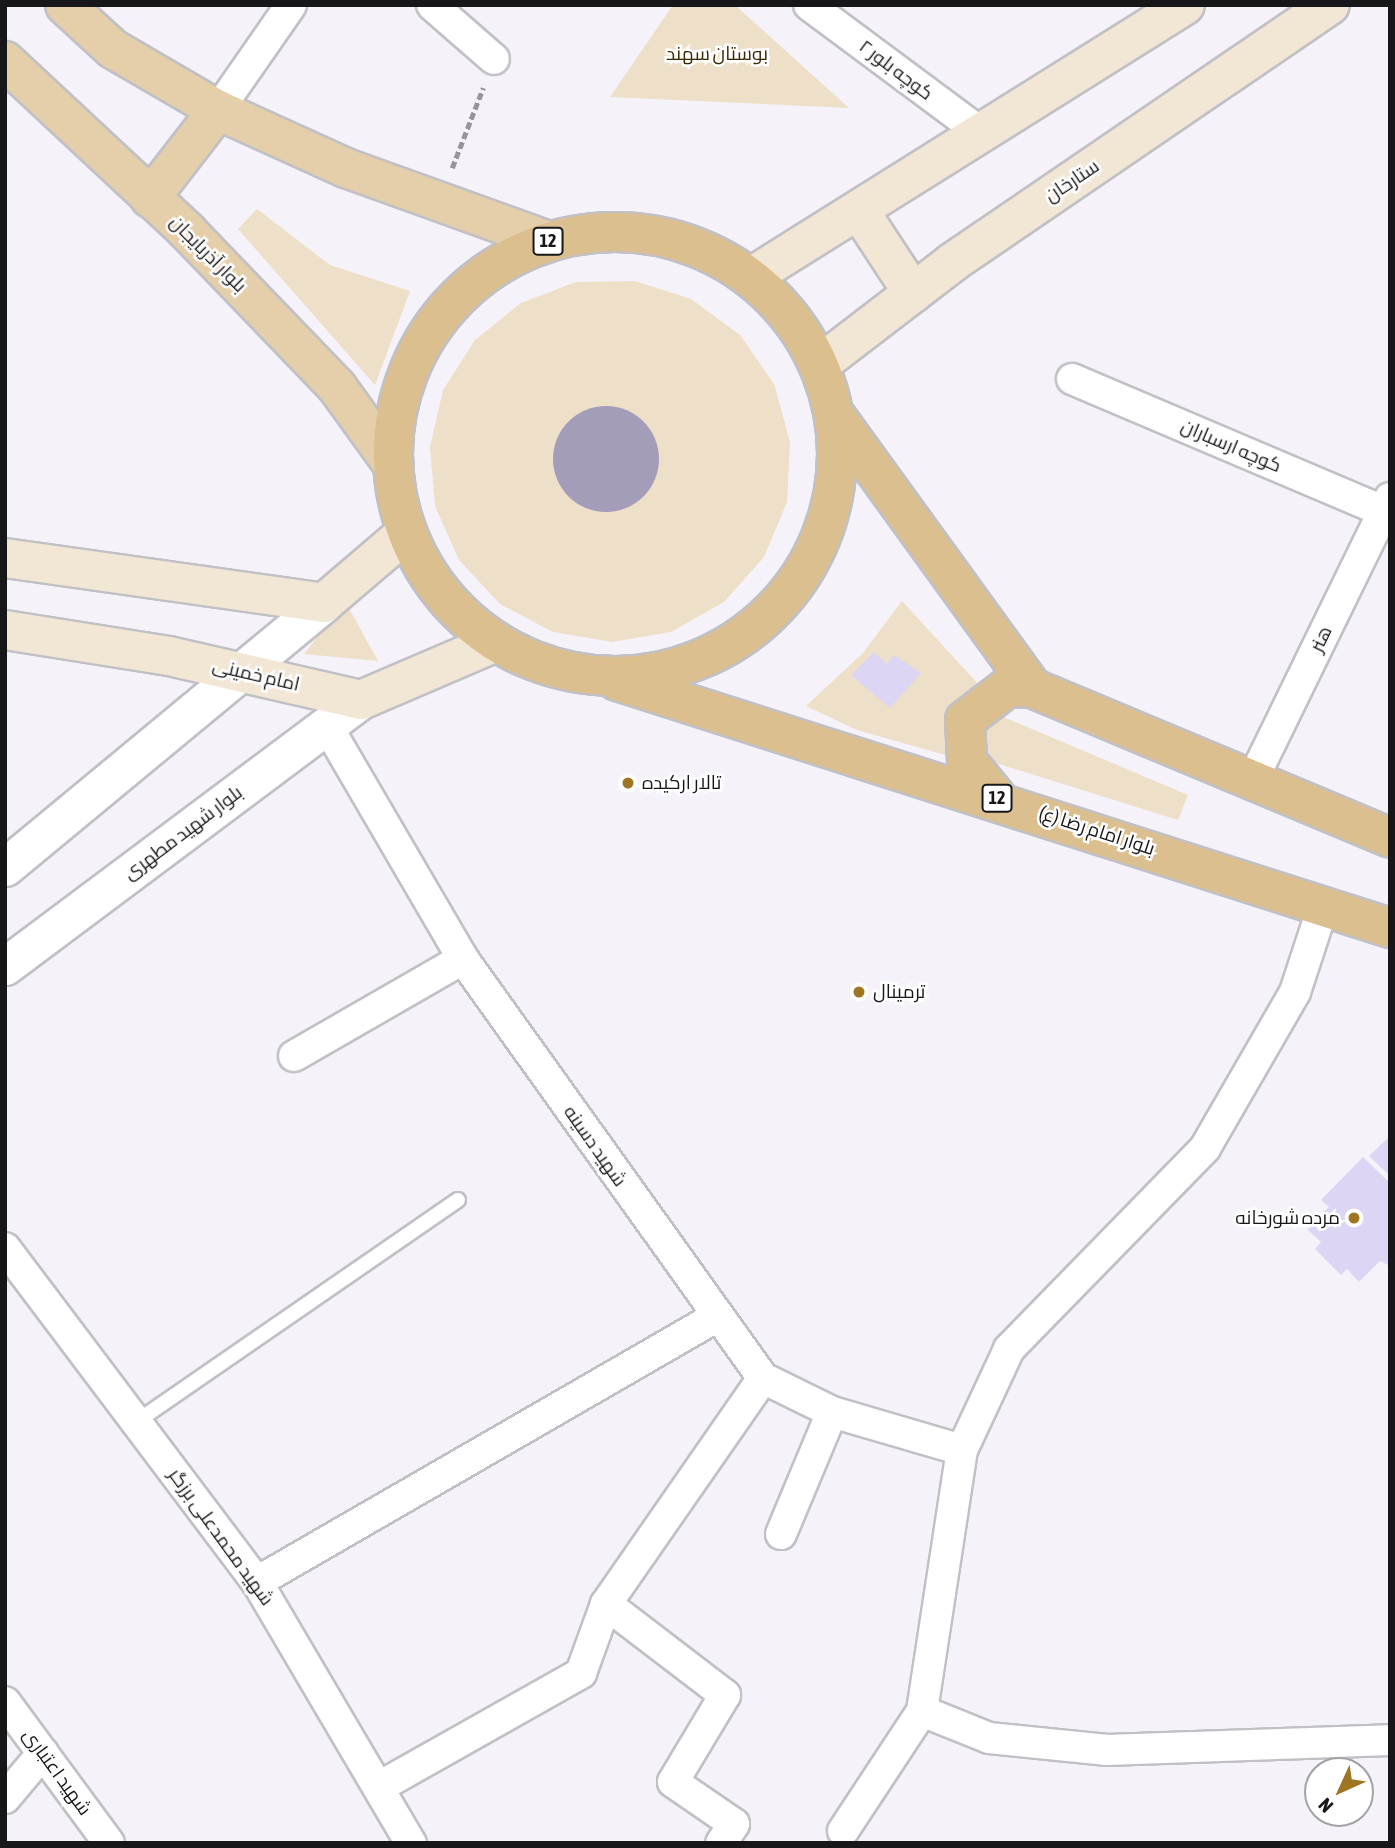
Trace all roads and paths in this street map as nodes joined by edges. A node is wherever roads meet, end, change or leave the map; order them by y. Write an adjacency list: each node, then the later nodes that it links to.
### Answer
1 (65, 5): 9 (main road, 12)
2 (291, 5): 9 (street)
3 (432, 5): 7 (street)
4 (809, 5): 10 (street, کوچه بلور ۲)
5 (1185, 5): 10 (main road)
6 (1327, 6): 16 (main road, ستارخان)
7 (494, 59): 12 (path)
8 (5, 61): 11 (main road, بلوار آذربایجان / 12)
9 (218, 110): 11 (main road); 12 (main road, 12)
10 (984, 135): 13 (main road)
11 (150, 198): 20 (main road, بلوار آذربایجان / 12)
12 (439, 202): 14 (main road, 12)
13 (860, 212): 15 (main road); 16 (main road)
14 (548, 241): 15 (highway, 12); 20 (highway, 12)
15 (751, 276): 17 (highway, 12)
16 (912, 293): 17 (main road, ستارخان)
17 (819, 365): 19 (highway, 12)
18 (1072, 379): 21 (street, کوچه ارسباران)
19 (834, 413): 28 (highway, 12); 29 (highway, 12)
20 (392, 463): 22 (highway, 12)
21 (1388, 507): 32 (street, هنر)
22 (407, 533): 24 (main road); 26 (highway, 12)
23 (5, 558): 24 (main road)
24 (324, 603): 27 (street)
25 (5, 630): 27 (main road, امام خمینی)
26 (496, 642): 28 (highway, 12); 30 (main road)
27 (247, 672): 30 (main road, امام خمینی); 35 (street)
28 (602, 676): 33 (highway, بلوار امام رضا (ع) / 12)
29 (1032, 688): 32 (highway); 33 (highway)
30 (361, 699): 31 (street, بلوار شهید مطهری)
31 (327, 726): 38 (street, شهید دسینه); 39 (street, بلوار شهید مطهری)
32 (1252, 781): 34 (highway)
33 (997, 798): 36 (highway, بلوار امام رضا (ع) / 12)
34 (1390, 838)
35 (5, 867)
36 (1324, 904): 37 (highway, بلوار امام رضا (ع) / 12); 47 (street)
37 (1390, 928)
38 (463, 958): 40 (street); 43 (street, شهید دسینه)
39 (5, 966)
40 (295, 1056)
41 (458, 1200): 46 (lane)
42 (5, 1248): 46 (street, شهید محمدعلی برزگر)
43 (716, 1317): 44 (street, شهید دسینه); 49 (street)
44 (762, 1378): 45 (street, شهید دسینه); 50 (street)
45 (832, 1412): 47 (street, شهید دسینه); 48 (street)
46 (136, 1422): 49 (street, شهید محمدعلی برزگر)
47 (962, 1450): 52 (street)
48 (781, 1534)
49 (257, 1582): 55 (street, شهید محمدعلی برزگر)
50 (606, 1604): 55 (street); 60 (street)
51 (5, 1702): 54 (street, شهید اعتباری)
52 (922, 1711): 53 (street); 57 (street)
53 (1390, 1740)
54 (43, 1753): 56 (street); 58 (street, شهید اعتباری)
55 (379, 1787): 59 (street, شهید محمدعلی برزگر)
56 (5, 1798)
57 (843, 1831)
58 (108, 1843)
59 (411, 1843)
60 (721, 1843)

